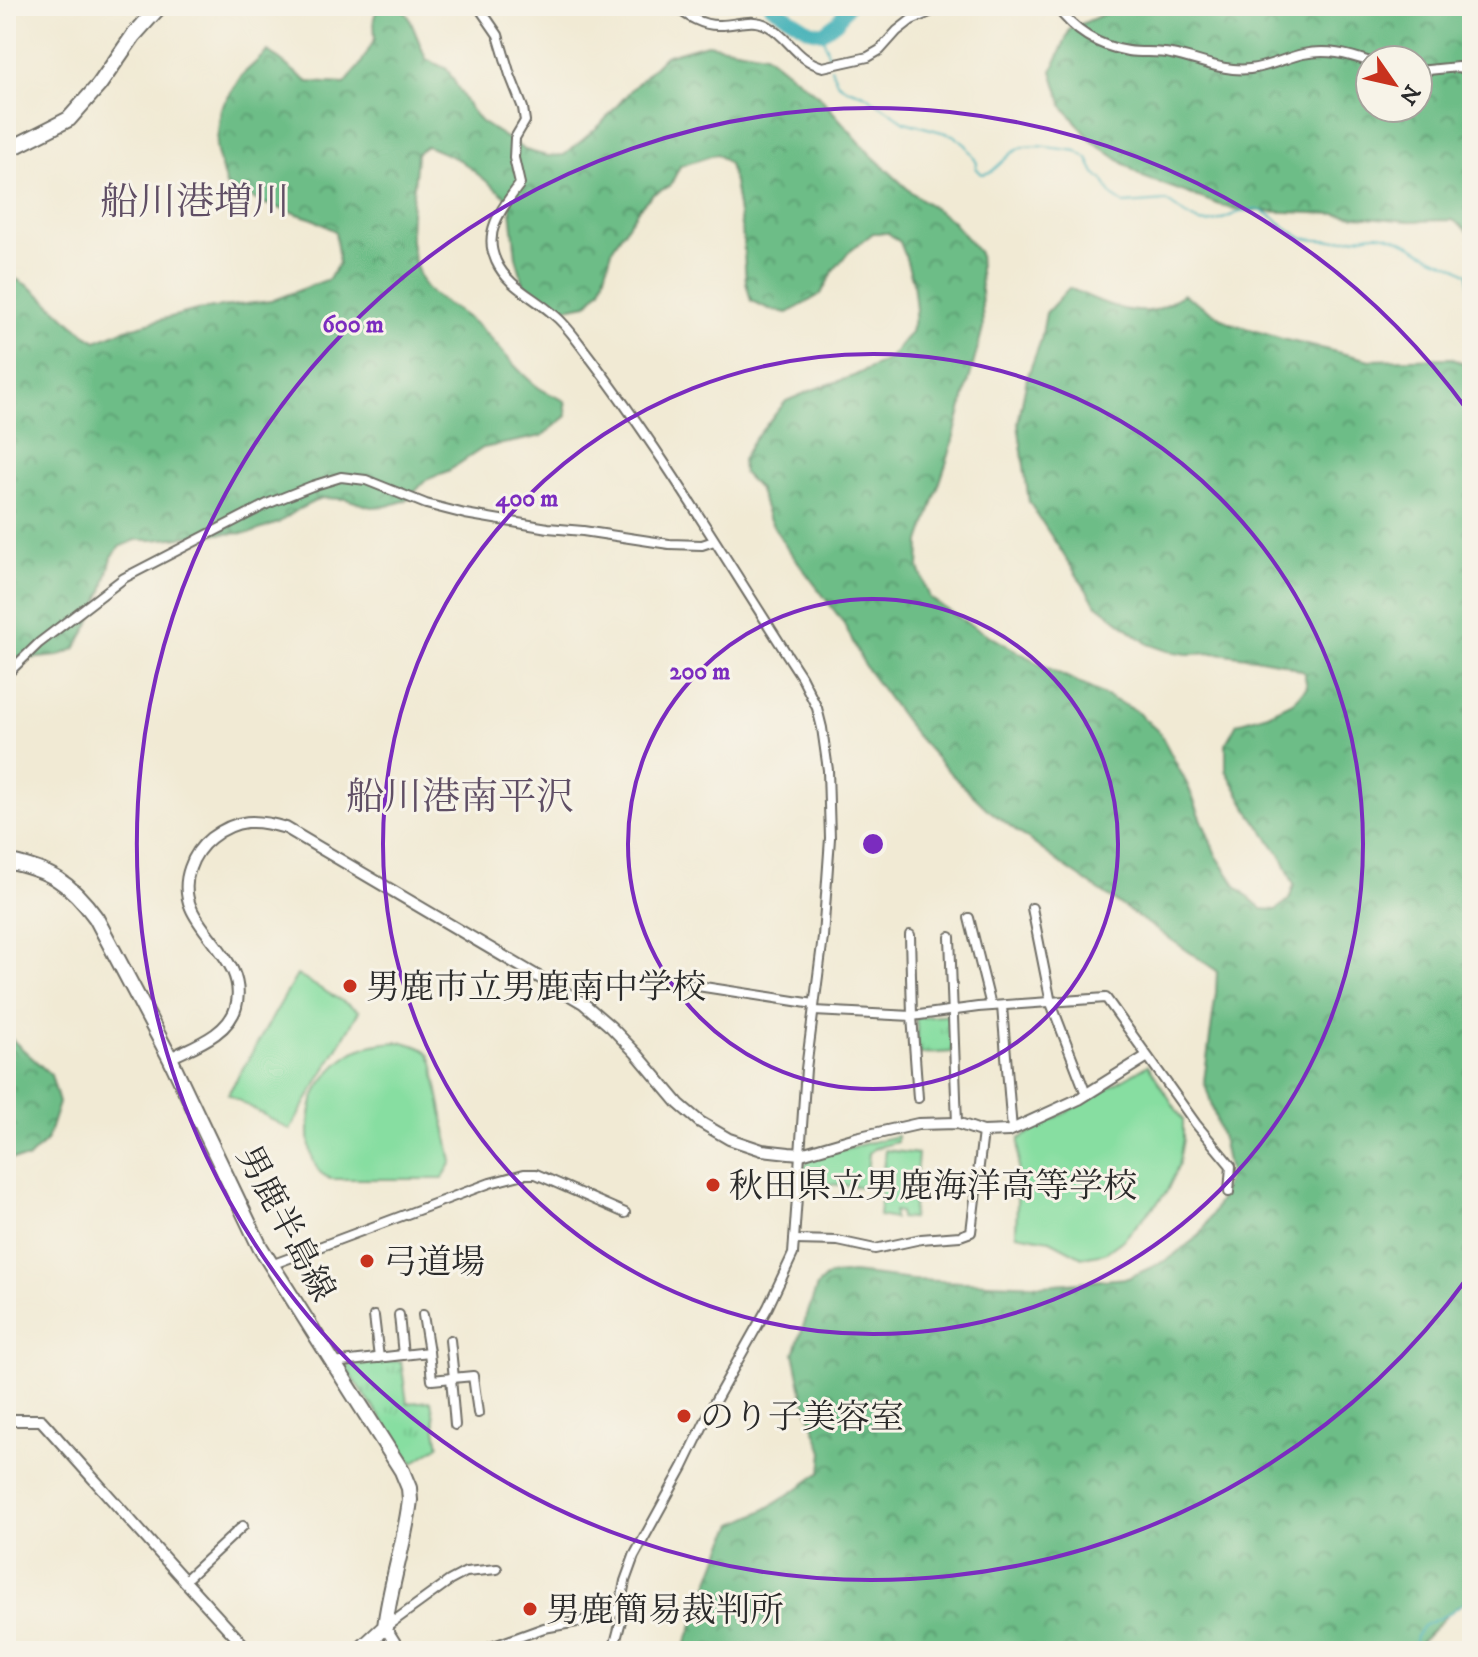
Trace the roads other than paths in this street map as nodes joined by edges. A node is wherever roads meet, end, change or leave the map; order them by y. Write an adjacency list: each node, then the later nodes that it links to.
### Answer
1 (160, 6): 9 (main road)
2 (478, 6): 10 (street)
3 (674, 6): 4 (street)
4 (944, 6)
5 (1056, 6): 6 (street)
6 (1354, 58)
7 (1434, 69): 8 (street)
8 (1472, 71)
9 (6, 151)
10 (714, 541): 11 (street); 21 (street)
11 (6, 675)
12 (6, 861): 25 (main road, 男鹿半島線)
13 (1032, 908): 18 (street)
14 (969, 918): 19 (street)
15 (910, 935): 23 (street)
16 (950, 937): 22 (street)
17 (691, 985): 21 (street)
18 (1051, 1003): 20 (street); 24 (street); 26 (street)
19 (991, 1006): 20 (street); 22 (street)
20 (1002, 1006): 29 (street)
21 (814, 1008): 23 (street); 31 (street)
22 (954, 1010): 23 (street); 28 (street)
23 (912, 1016): 27 (street)
24 (1146, 1057): 26 (street); 32 (street)
25 (170, 1058): 31 (street); 35 (main road, 男鹿半島線)
26 (1086, 1094): 29 (street)
27 (918, 1098)
28 (957, 1123): 30 (street); 31 (street)
29 (1012, 1130): 30 (street)
30 (983, 1132): 34 (street)
31 (801, 1154): 34 (street)
32 (1229, 1192)
33 (625, 1213): 35 (street)
34 (794, 1240): 51 (street)
35 (271, 1265): 43 (main road, 男鹿半島線)
36 (399, 1315): 41 (street)
37 (423, 1315): 40 (street)
38 (374, 1316): 42 (street)
39 (450, 1340): 44 (street)
40 (429, 1352): 41 (street); 44 (street)
41 (403, 1355): 42 (street)
42 (379, 1358): 43 (street)
43 (332, 1363): 52 (main road, 男鹿半島線)
44 (453, 1378): 45 (street); 47 (street)
45 (478, 1413)
46 (6, 1420): 50 (street)
47 (455, 1425)
48 (243, 1526): 50 (street)
49 (497, 1569): 52 (street)
50 (184, 1581): 53 (street)
51 (620, 1607): 56 (street); 57 (street)
52 (385, 1627): 54 (main road); 55 (street)
53 (249, 1651)
54 (359, 1651)
55 (400, 1651)
56 (480, 1651)
57 (613, 1651)

